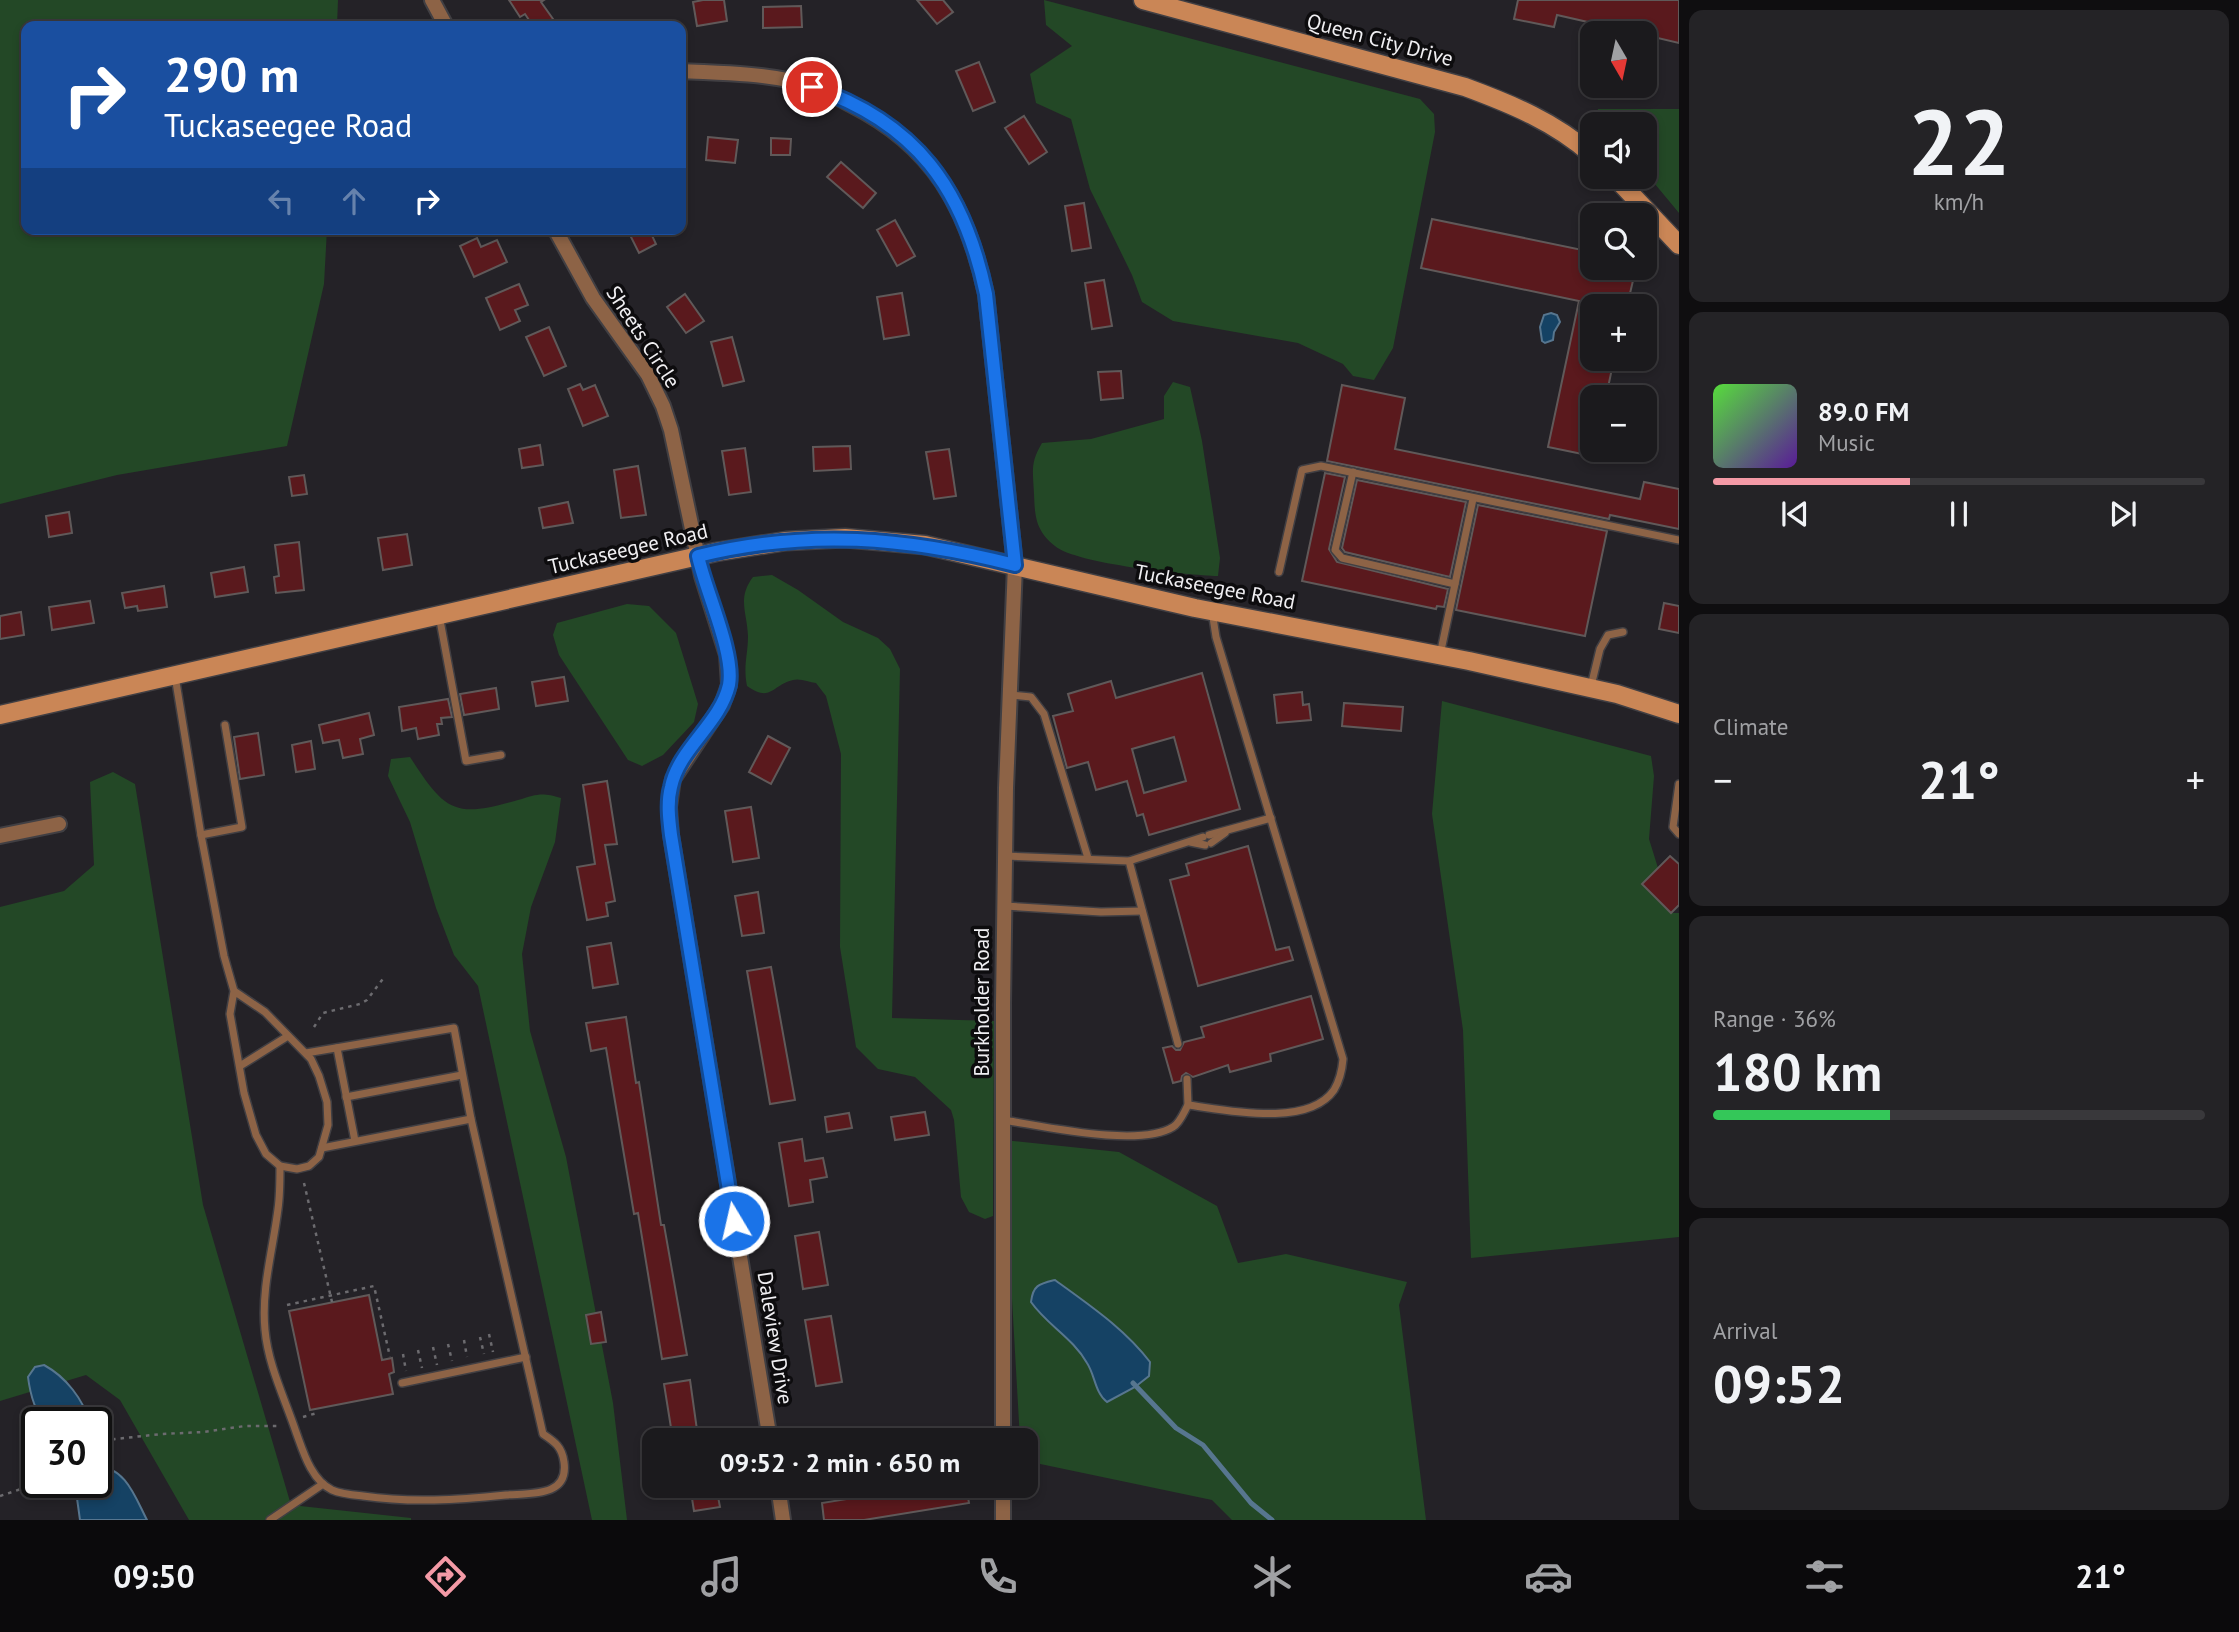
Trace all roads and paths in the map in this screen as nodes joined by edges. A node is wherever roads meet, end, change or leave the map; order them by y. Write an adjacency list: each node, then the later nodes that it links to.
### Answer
1 (432, 0): 3 (street)
2 (1143, 0): 5 (street, Queen City Drive)
3 (443, 21)
4 (686, 71): 13 (street)
5 (1580, 146)
6 (1626, 189): 8 (street)
7 (558, 235): 12 (street, Sheets Circle)
8 (1679, 245)
9 (1353, 472): 10 (lane); 14 (lane); 15 (lane)
10 (1473, 499): 11 (lane); 15 (lane)
11 (1679, 540)
12 (698, 556): 13 (street, Tuckaseegee Road); 17 (street, Tuckaseegee Road); 77 (street, Daleview Drive)
13 (1015, 565): 16 (street, Tuckaseegee Road); 22 (street, Burkholder Road)
14 (1279, 572)
15 (1455, 584): 19 (lane)
16 (1212, 611): 19 (street, Tuckaseegee Road); 28 (lane)
17 (439, 615): 20 (street, Tuckaseegee Road); 26 (lane)
18 (1623, 632): 21 (lane)
19 (1440, 656): 21 (street, Tuckaseegee Road)
20 (174, 675): 24 (street, Tuckaseegee Road); 31 (lane)
21 (1590, 688): 23 (street, Tuckaseegee Road)
22 (1010, 695): 33 (street, Burkholder Road); 34 (lane)
23 (1679, 714)
24 (0, 715)
25 (225, 725): 31 (lane)
26 (501, 755)
27 (1679, 784): 30 (lane)
28 (1270, 818): 35 (lane); 49 (lane)
29 (59, 824): 32 (street)
30 (1679, 834)
31 (201, 835): 39 (lane)
32 (0, 836)
33 (1005, 856): 34 (lane); 36 (street, Burkholder Road)
34 (1088, 858): 35 (lane)
35 (1129, 861): 37 (lane)
36 (1004, 906): 37 (lane); 51 (street, Burkholder Road)
37 (1142, 911): 42 (lane)
38 (385, 976): 40 (path)
39 (234, 991): 41 (lane); 45 (lane)
40 (314, 1027)
41 (288, 1036): 44 (lane); 45 (lane)
42 (1178, 1044)
43 (337, 1048): 44 (lane); 46 (lane); 48 (lane)
44 (306, 1054): 53 (lane)
45 (240, 1066): 54 (lane)
46 (463, 1075): 48 (lane); 50 (lane)
47 (1187, 1079): 49 (lane)
48 (346, 1097): 52 (lane)
49 (1188, 1105): 51 (lane)
50 (471, 1119): 52 (lane); 67 (lane)
51 (1003, 1120): 78 (street, Burkholder Road)
52 (355, 1141): 53 (lane)
53 (322, 1148): 54 (lane)
54 (280, 1166): 76 (lane)
55 (304, 1184): 56 (path)
56 (330, 1296): 57 (path); 58 (path); 66 (path)
57 (332, 1302)
58 (287, 1305)
59 (489, 1335): 68 (path)
60 (480, 1336): 69 (path)
61 (464, 1340): 70 (path)
62 (448, 1344): 71 (path)
63 (433, 1347): 72 (path)
64 (418, 1350): 73 (path)
65 (403, 1354): 74 (path)
66 (390, 1357)
67 (526, 1357): 68 (lane); 80 (lane)
68 (496, 1363): 69 (lane)
69 (486, 1365): 70 (lane)
70 (470, 1369): 71 (lane)
71 (455, 1372): 72 (lane)
72 (439, 1375): 73 (lane)
73 (424, 1378): 74 (lane)
74 (405, 1382)
75 (317, 1413): 76 (path)
76 (292, 1421): 79 (path); 80 (lane)
77 (768, 1428)
78 (1003, 1428)
79 (112, 1441)
80 (323, 1484): 85 (lane)
81 (21, 1489): 82 (path)
82 (0, 1496)
83 (780, 1498): 86 (street)
84 (1003, 1498): 87 (street)
85 (270, 1520)
86 (783, 1520)
87 (1003, 1520)

